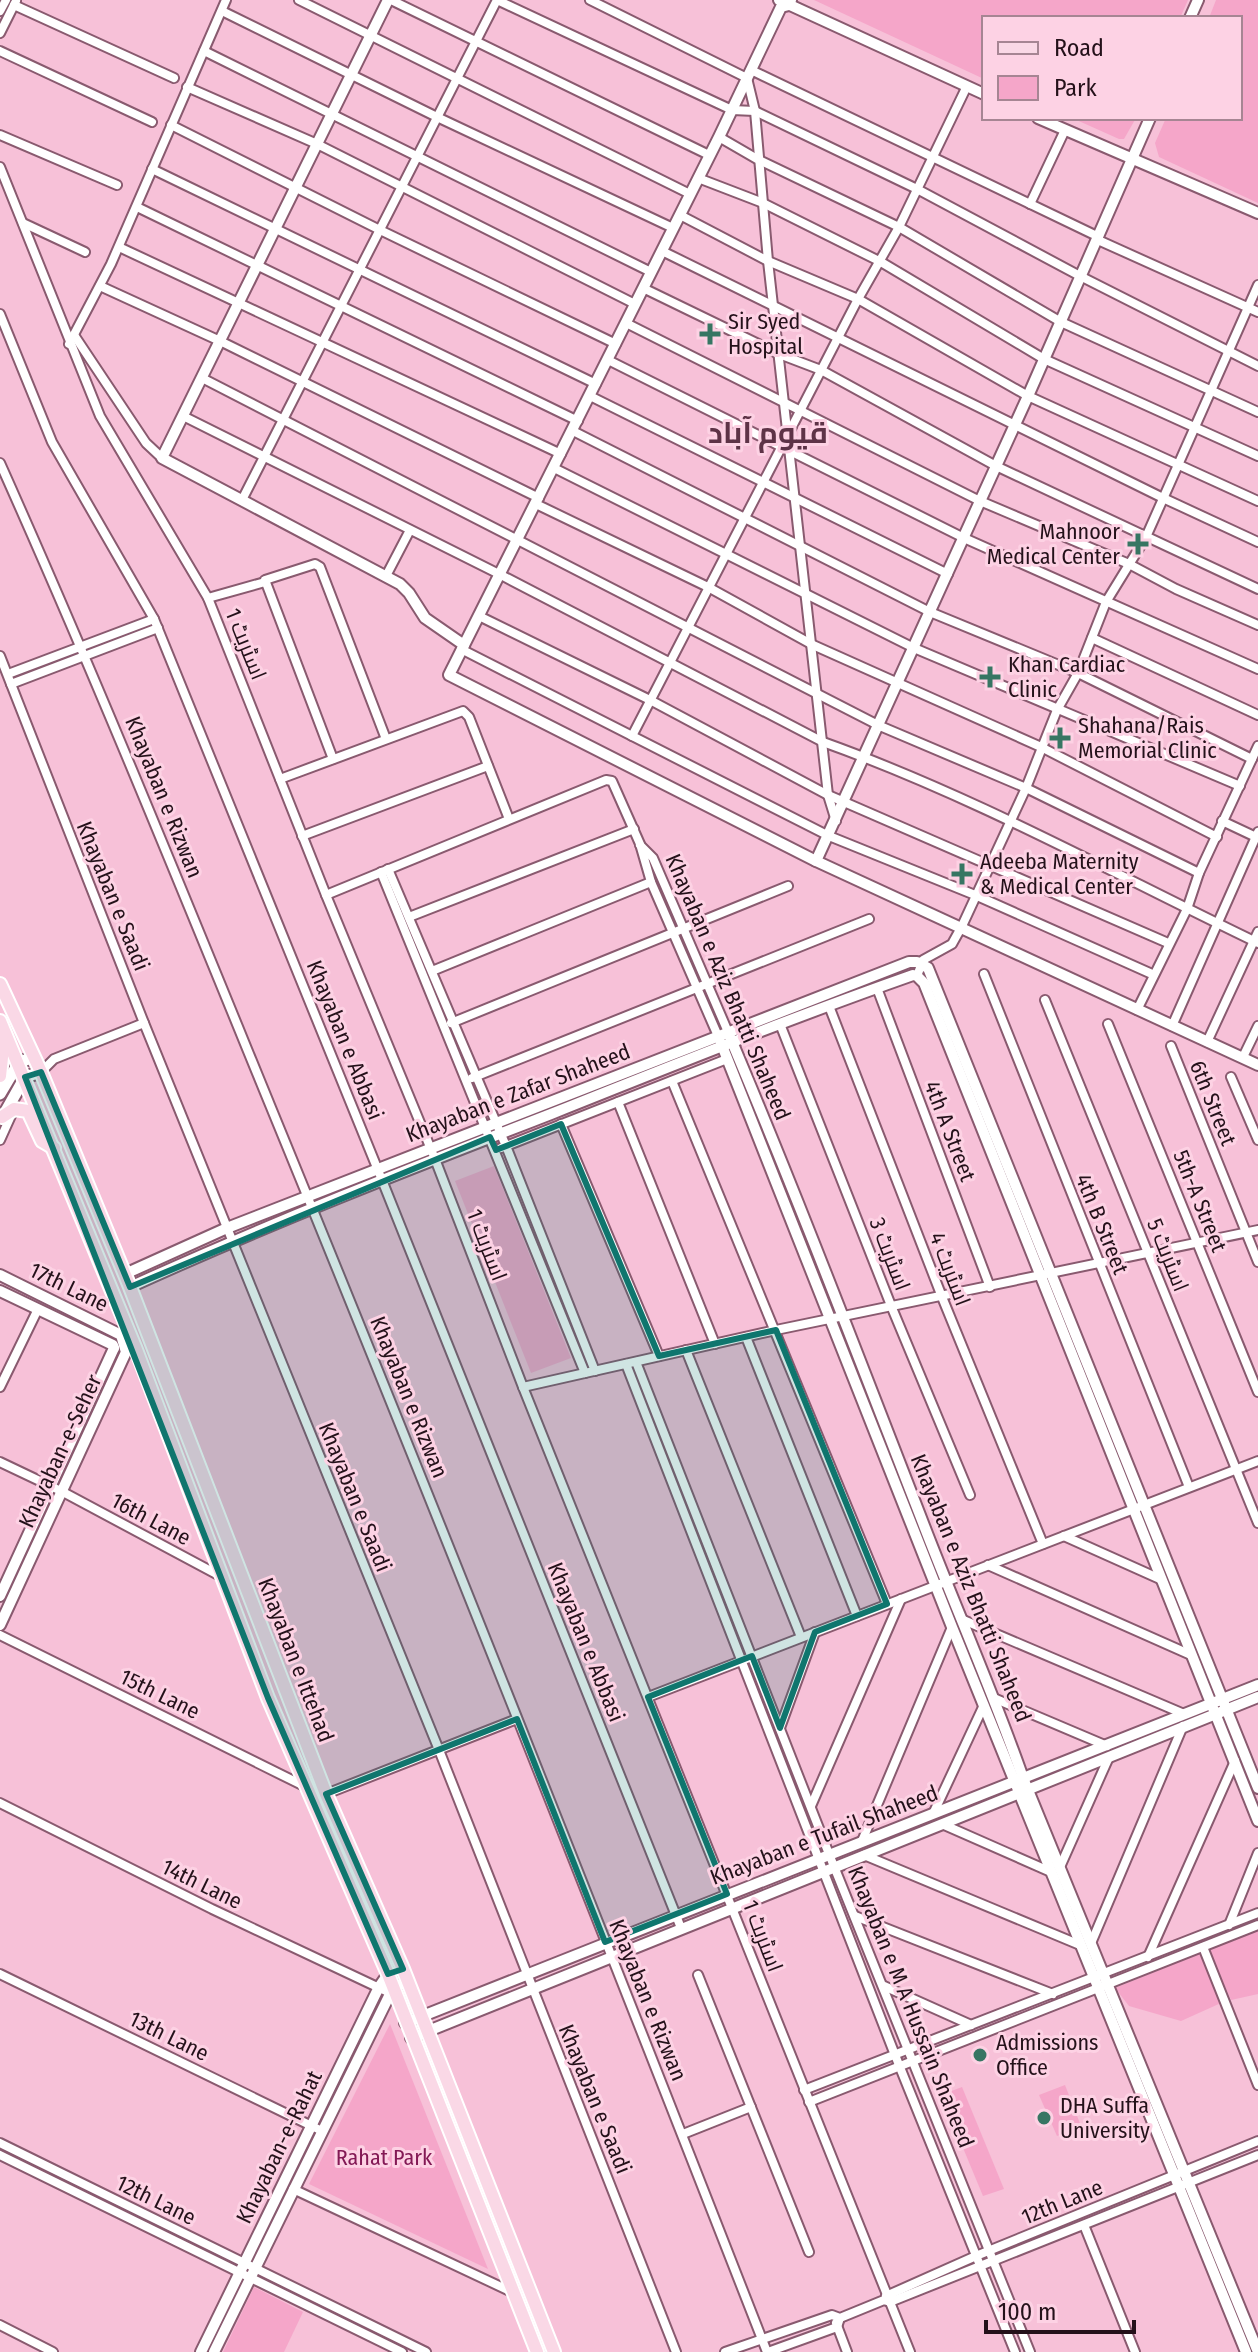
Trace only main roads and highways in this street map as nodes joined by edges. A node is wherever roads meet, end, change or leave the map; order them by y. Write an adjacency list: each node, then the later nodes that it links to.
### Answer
1 (0, 984): 4 (main road, Khayaban e Ittehad)
2 (0, 1021): 5 (main road, Khayaban e Ittehad)
3 (0, 1030): 6 (main road)
4 (32, 1058): 5 (main road); 7 (main road, Khayaban e Ittehad)
5 (19, 1062): 8 (main road, Khayaban e Ittehad); 9 (main road)
6 (1, 1071)
7 (41, 1072): 8 (main road); 13 (main road, Khayaban e Ittehad)
8 (25, 1077): 10 (main road); 11 (main road, Khayaban e Ittehad)
9 (0, 1094)
10 (1, 1120): 11 (main road)
11 (54, 1148): 12 (main road, Khayaban e Ittehad)
12 (537, 2352)
13 (554, 2352)

